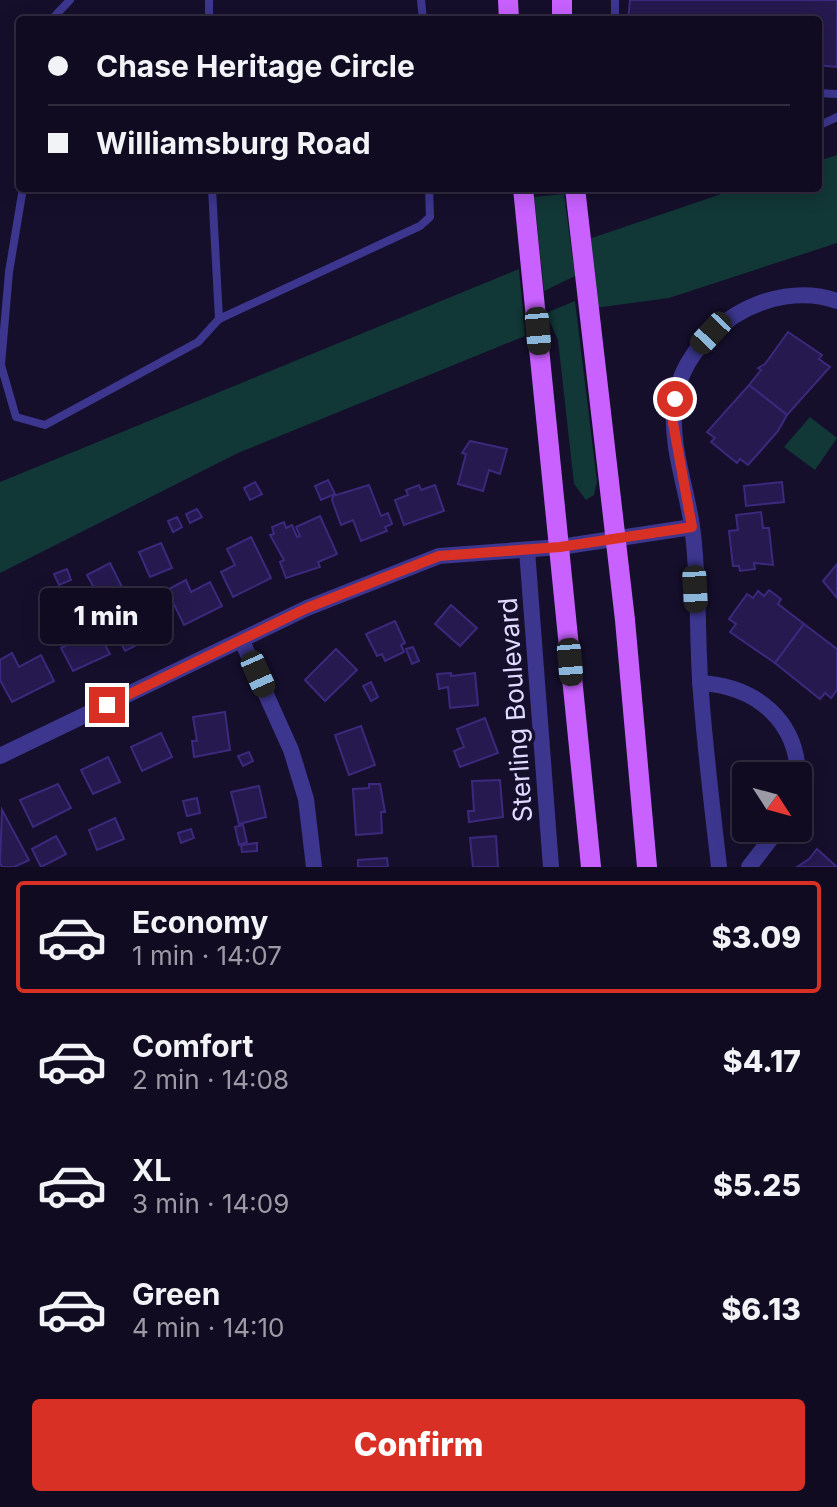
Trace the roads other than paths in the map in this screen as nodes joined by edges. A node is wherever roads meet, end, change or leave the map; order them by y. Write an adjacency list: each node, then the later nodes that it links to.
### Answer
1 (70, 0): 2 (lane)
2 (55, 16)
3 (22, 192): 9 (lane)
4 (212, 192): 9 (lane)
5 (429, 192): 9 (lane)
6 (523, 192): 12 (main road)
7 (575, 192): 11 (main road)
8 (837, 301): 10 (street)
9 (219, 319)
10 (692, 527): 11 (street); 15 (street)
11 (616, 536): 12 (street); 22 (main road)
12 (560, 547): 13 (street); 21 (main road)
13 (527, 550): 14 (street); 20 (street, Sterling Boulevard)
14 (242, 641): 16 (street); 19 (street)
15 (700, 683): 17 (street); 23 (street)
16 (0, 756)
17 (797, 762)
18 (768, 842): 24 (street)
19 (314, 867)
20 (551, 867)
21 (591, 867)
22 (647, 867)
23 (719, 867)
24 (749, 867)

